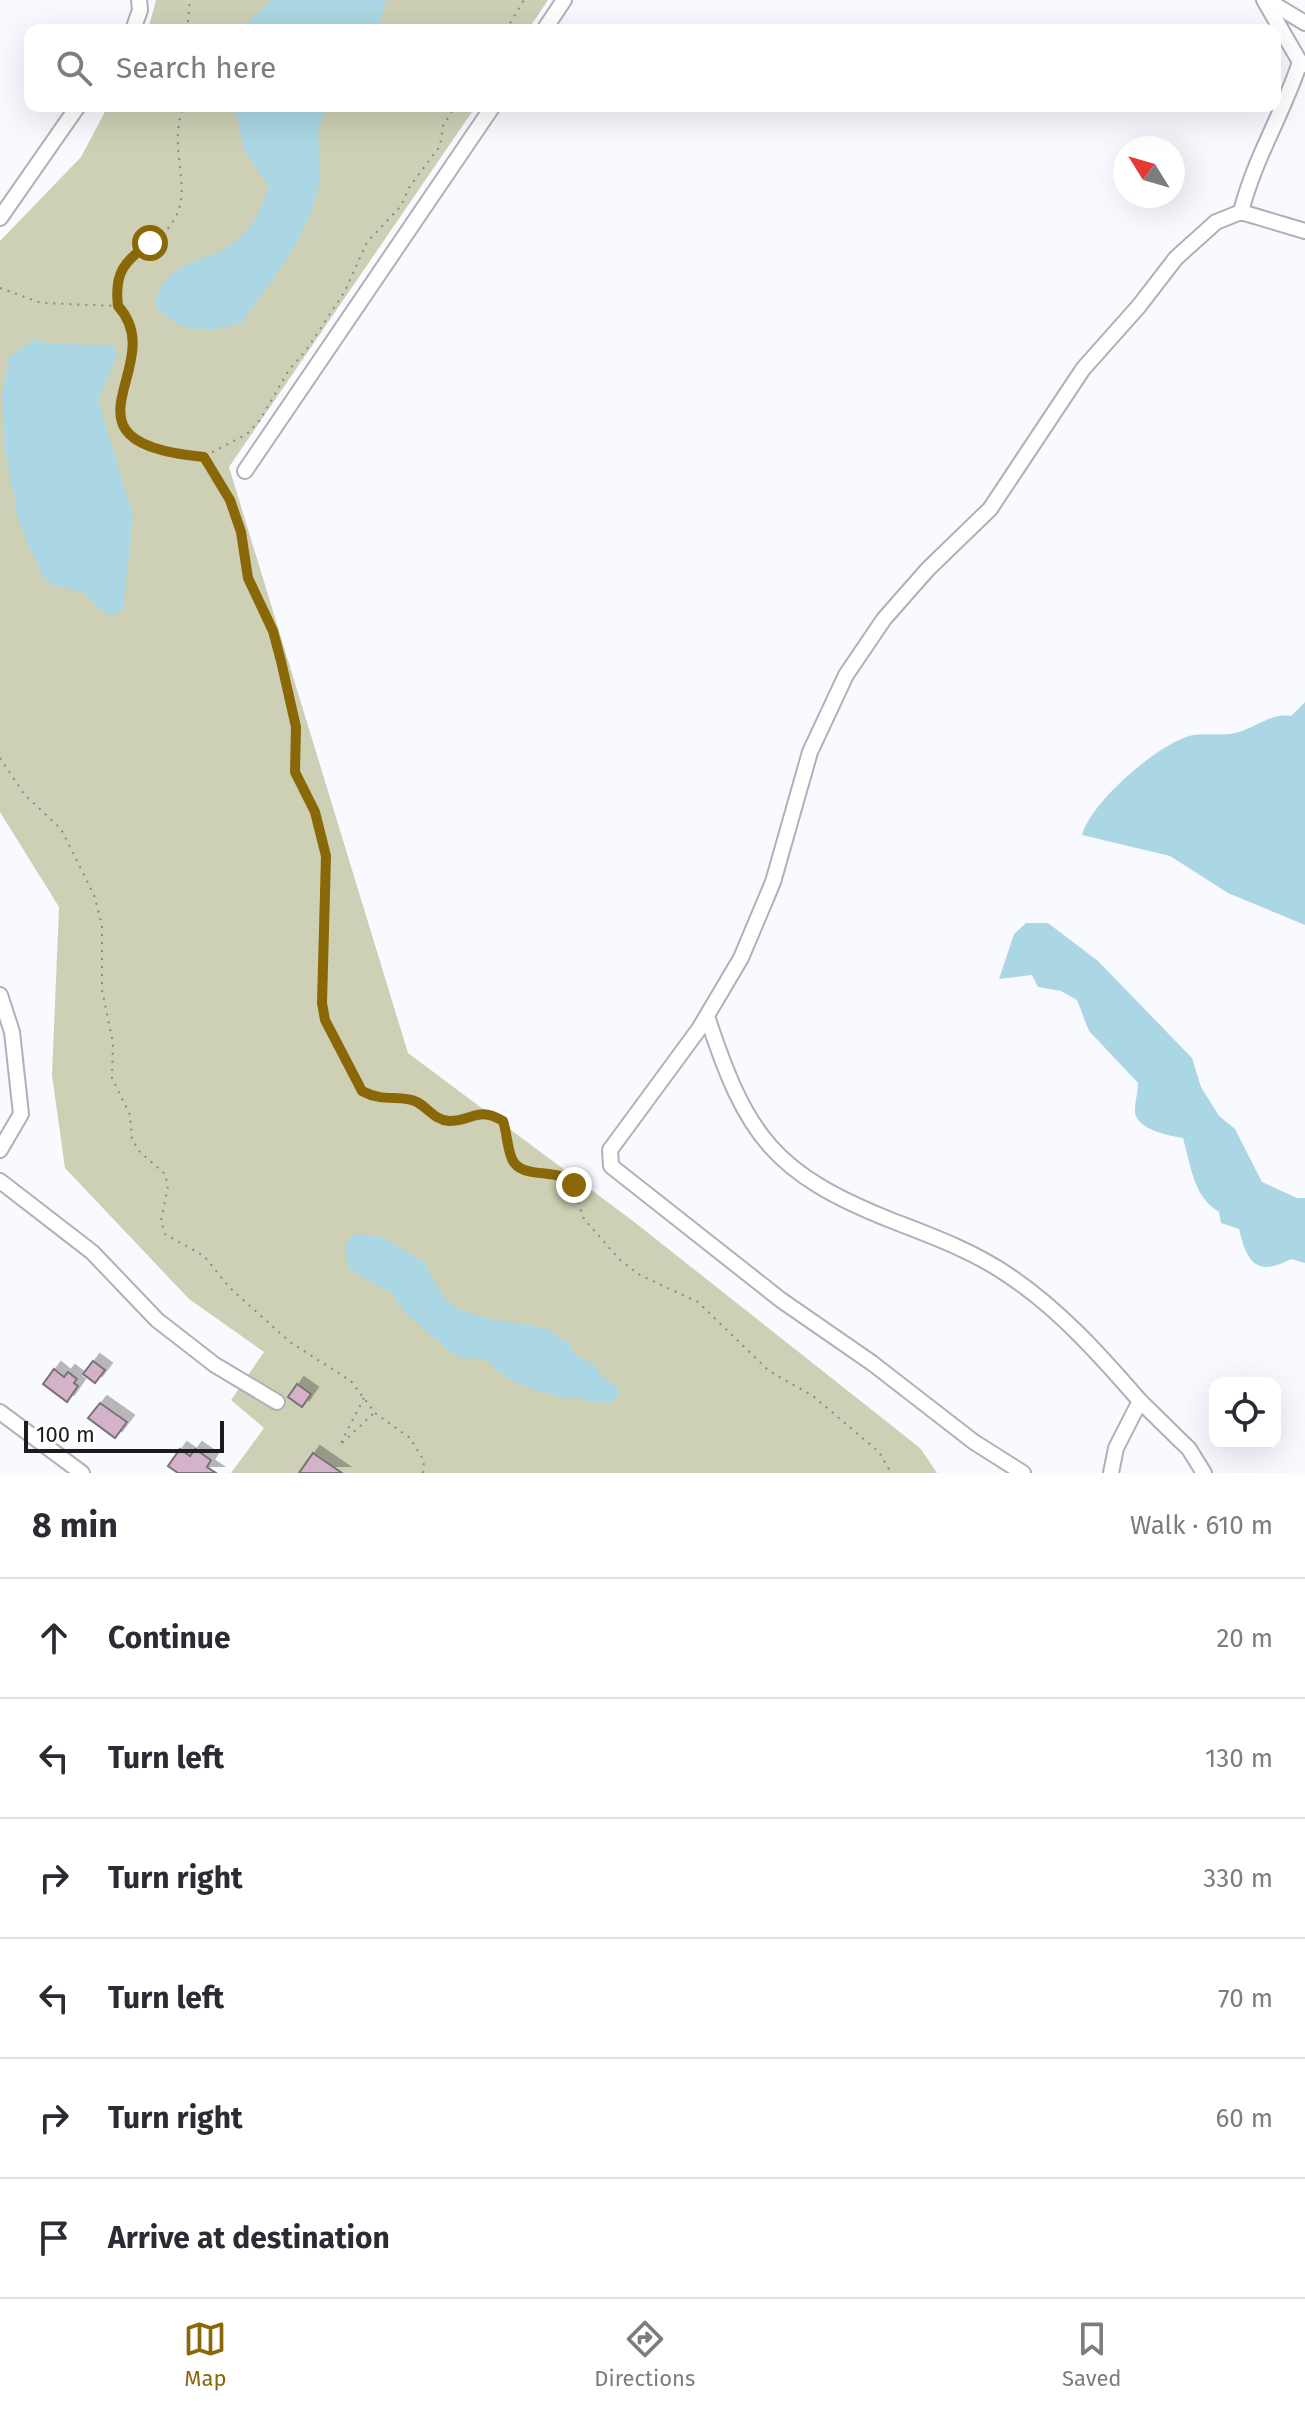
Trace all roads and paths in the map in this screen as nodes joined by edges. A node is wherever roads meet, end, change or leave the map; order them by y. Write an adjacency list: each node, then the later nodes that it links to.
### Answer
1 (139, 0): 7 (street)
2 (190, 0): 8 (path)
3 (524, 0): 9 (path)
4 (564, 0): 10 (street)
5 (1265, 0): 6 (street); 11 (street)
6 (1305, 23)
7 (135, 24)
8 (188, 24)
9 (510, 24)
10 (548, 24)
11 (1279, 24)
12 (1281, 27): 13 (street)
13 (1303, 64): 18 (street)
14 (74, 112): 19 (street)
15 (181, 112): 22 (path)
16 (451, 112): 23 (path)
17 (489, 112): 24 (street)
18 (1241, 212): 20 (street); 27 (street)
19 (0, 218)
20 (1305, 231)
21 (0, 288): 22 (path)
22 (118, 306): 23 (path)
23 (204, 457): 37 (path)
24 (245, 471)
25 (0, 758): 30 (path)
26 (0, 995): 28 (street)
27 (707, 1016): 31 (street); 38 (street)
28 (0, 1150)
29 (0, 1181): 32 (street)
30 (365, 1397): 34 (path); 34 (path)
31 (1140, 1401): 39 (street); 40 (street)
32 (277, 1402)
33 (0, 1412): 35 (street)
34 (375, 1413): 36 (path)
35 (82, 1473)
36 (423, 1473)
37 (891, 1473)
38 (1023, 1473)
39 (1111, 1473)
40 (1204, 1473)

